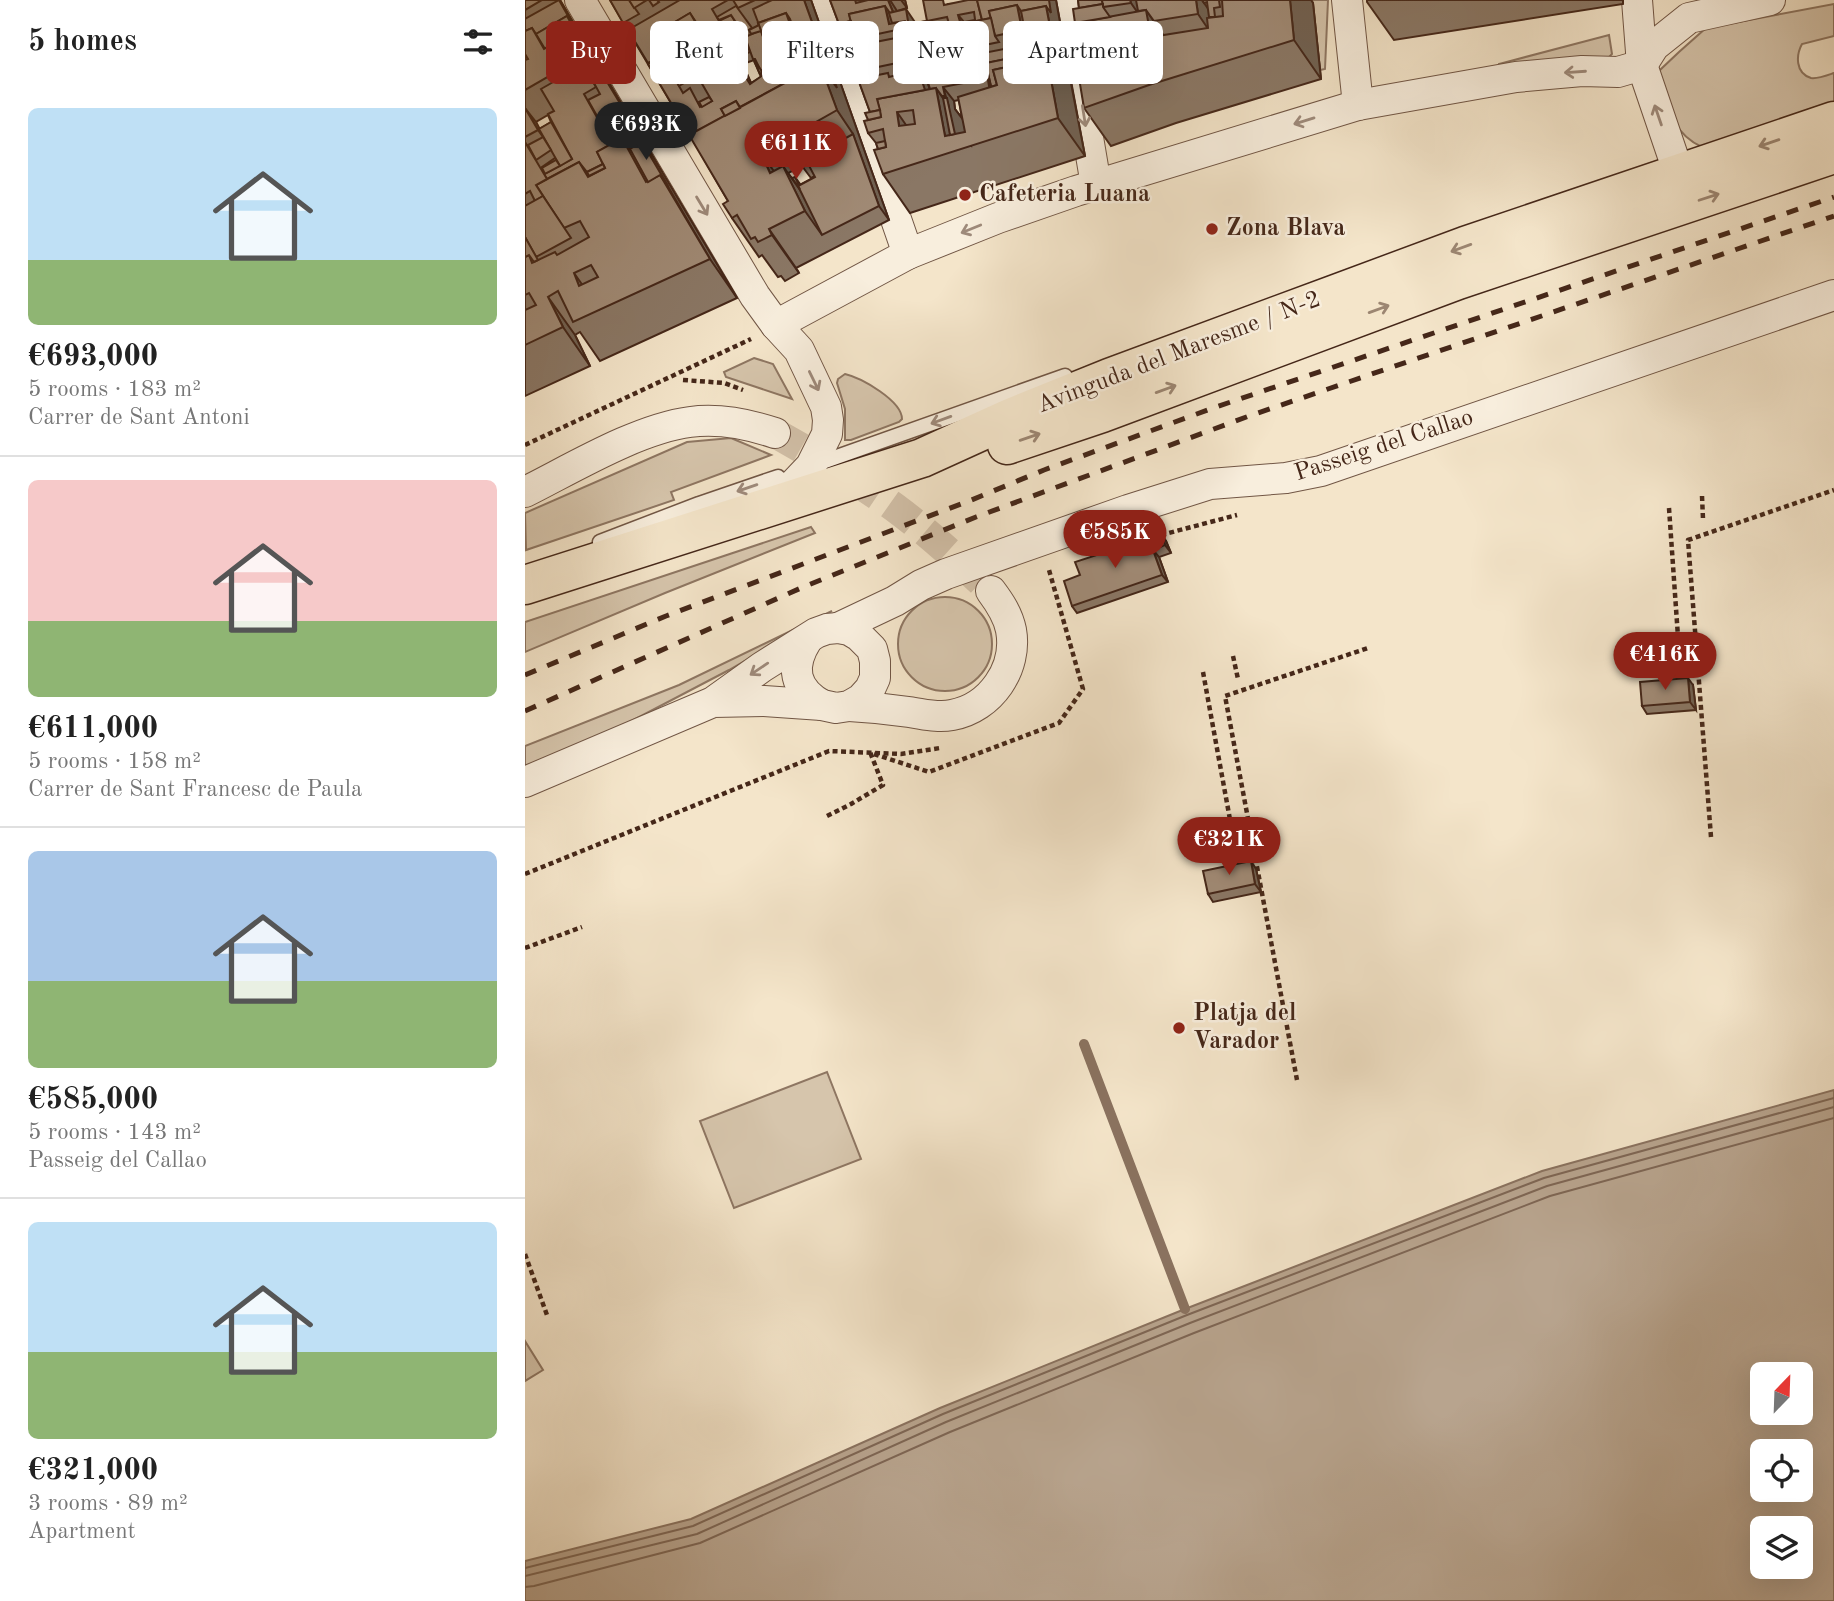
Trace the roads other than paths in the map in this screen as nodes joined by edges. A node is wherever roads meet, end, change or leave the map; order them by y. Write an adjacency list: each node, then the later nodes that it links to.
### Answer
1 (580, 0): 18 (street, one-way to 18)
2 (820, 0): 14 (street)
3 (1065, 0): 13 (street, one-way to 13)
4 (1347, 0): 9 (street)
5 (1770, 0): 7 (street)
6 (1637, 3): 7 (street); 8 (street)
7 (1689, 18): 8 (street)
8 (1642, 65): 9 (street, one-way to 9); 12 (street, one-way to 8)
9 (1358, 105): 13 (street, one-way to 13)
10 (1834, 121): 12 (main road, Avinguda del Maresme / N-2, one-way to 12)
11 (1834, 155): 15 (main road, Avinguda del Maresme / N-2, one-way to 11)
12 (1679, 174): 15 (street); 16 (main road, Avinguda del Maresme / N-2, one-way to 16)
13 (1095, 186): 14 (street, one-way to 14)
14 (908, 254): 18 (street)
15 (1458, 280): 28 (main road, Avinguda del Maresme / N-2, one-way to 15)
16 (1333, 295): 19 (lane); 24 (main road, Avinguda del Maresme / N-2)
17 (1834, 295): 27 (street, Passeig del Callao)
18 (776, 325): 22 (street, one-way to 22)
19 (1166, 342)
20 (1077, 372): 22 (lane, one-way to 22)
21 (775, 433): 23 (street)
22 (811, 466): 24 (street); 25 (lane, one-way to 25)
23 (525, 492)
24 (682, 535): 25 (main road, Avinguda del Maresme / N-2)
25 (536, 581)
26 (991, 592): 34 (street, Passeig del Callao)
27 (895, 601): 29 (street, Passeig del Callao); 31 (street)
28 (525, 610)
29 (838, 628): 30 (street, Passeig del Callao); 31 (street)
30 (807, 640): 32 (street, Passeig del Callao, one-way to 32); 33 (street)
31 (874, 660): 33 (street); 34 (street)
32 (713, 702): 33 (street, Passeig del Callao); 35 (street, Passeig del Callao)
33 (836, 705): 34 (street, Passeig del Callao)
34 (915, 713)
35 (525, 782)

